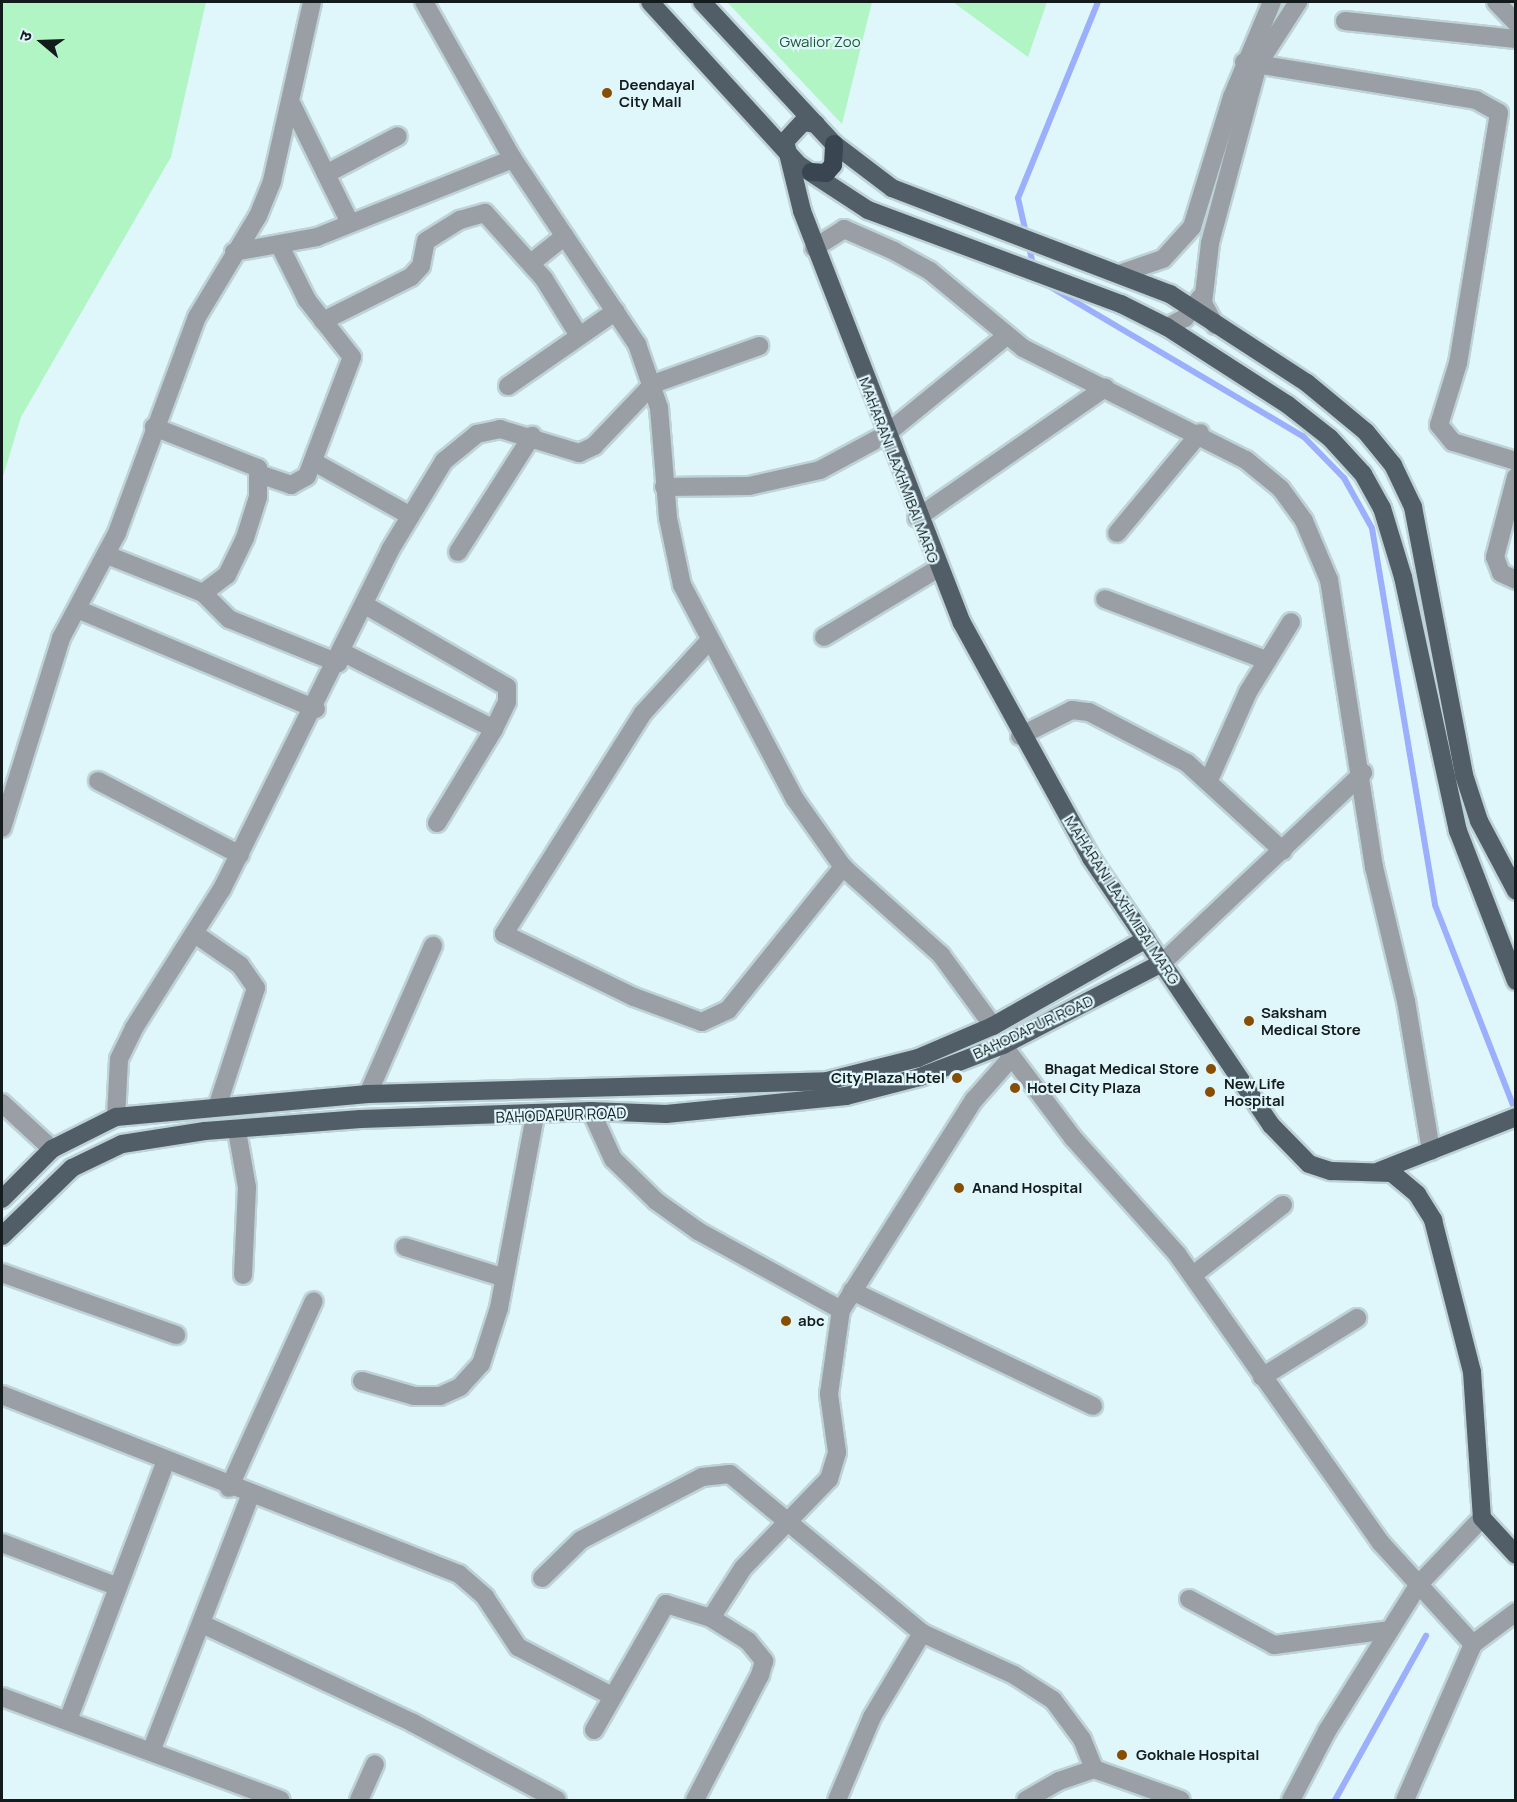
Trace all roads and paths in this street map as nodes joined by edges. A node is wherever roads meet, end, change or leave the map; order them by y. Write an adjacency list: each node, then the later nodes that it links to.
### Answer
1 (312, 2): 12 (street)
2 (424, 2): 17 (street)
3 (650, 2): 16 (main road, MAHARANI LAXHMIBAI MARG)
4 (702, 2): 13 (main road)
5 (1272, 2): 11 (street)
6 (1298, 2): 11 (street)
7 (1496, 2): 9 (street)
8 (1345, 21): 10 (street)
9 (1515, 23)
10 (1515, 39)
11 (1251, 63): 26 (street); 27 (street); 43 (street)
12 (292, 105): 19 (street); 24 (street)
13 (816, 124): 15 (main road); 16 (main road)
14 (398, 136): 19 (street)
15 (834, 144): 18 (highway); 26 (main road)
16 (785, 151): 18 (main road, MAHARANI LAXHMIBAI MARG); 23 (main road, MAHARANI LAXHMIBAI MARG)
17 (513, 159): 20 (street); 21 (street)
18 (811, 172): 32 (main road, MAHARANI LAXHMIBAI MARG)
19 (326, 174): 20 (street)
20 (350, 223): 22 (street)
21 (565, 236): 25 (street); 29 (street)
22 (280, 246): 24 (street); 30 (street)
23 (814, 248): 34 (street); 41 (main road, MAHARANI LAXHMIBAI MARG)
24 (234, 252): 39 (street)
25 (531, 263): 30 (street); 33 (street)
26 (1122, 273): 28 (main road)
27 (1203, 293): 28 (street); 31 (street)
28 (1192, 309): 31 (main road); 32 (street)
29 (616, 310): 33 (street); 36 (street)
30 (323, 321): 44 (street)
31 (1215, 326): 75 (main road)
32 (1167, 327): 80 (main road, MAHARANI LAXHMIBAI MARG)
33 (578, 334): 37 (street)
34 (1005, 337): 38 (street); 41 (street)
35 (759, 346): 36 (street)
36 (653, 384): 42 (street); 47 (street)
37 (508, 386)
38 (1105, 388): 40 (street); 49 (street)
39 (154, 427): 45 (street); 52 (street)
40 (1200, 433): 50 (street); 67 (street)
41 (885, 435): 47 (street); 49 (main road, MAHARANI LAXHMIBAI MARG)
42 (532, 436): 48 (street); 51 (street)
43 (1515, 461)
44 (314, 462): 45 (street); 48 (street)
45 (262, 475): 55 (street)
46 (1515, 477): 54 (street)
47 (664, 487): 61 (street)
48 (409, 516): 57 (street)
49 (917, 518): 53 (main road, MAHARANI LAXHMIBAI MARG)
50 (1118, 532)
51 (458, 552)
52 (107, 555): 55 (street); 58 (street)
53 (937, 569): 60 (street); 66 (main road, MAHARANI LAXHMIBAI MARG)
54 (1515, 580)
55 (203, 593): 62 (street)
56 (1105, 599): 63 (street)
57 (365, 604): 62 (street); 65 (street)
58 (77, 609): 64 (street); 71 (street)
59 (1291, 622): 63 (street)
60 (824, 637)
61 (708, 641): 74 (street); 74 (street)
62 (341, 658): 64 (street); 65 (street)
63 (1266, 660): 68 (street)
64 (316, 709): 73 (street)
65 (494, 729): 70 (street)
66 (1020, 736): 68 (street); 77 (main road, MAHARANI LAXHMIBAI MARG)
67 (1363, 772): 72 (street); 92 (street)
68 (1209, 780): 72 (street)
69 (98, 781): 73 (street)
70 (437, 823)
71 (2, 828)
72 (1283, 851): 79 (street)
73 (240, 855): 76 (street)
74 (843, 867): 81 (street)
75 (1515, 891)
76 (195, 934): 85 (street); 88 (street)
77 (1146, 939): 79 (main road, MAHARANI LAXHMIBAI MARG); 81 (main road)
78 (433, 946): 83 (street)
79 (1162, 963): 82 (main road, BAHODAPUR ROAD); 93 (main road, MAHARANI LAXHMIBAI MARG)
80 (1515, 981)
81 (993, 1026): 83 (main road)
82 (1007, 1051): 86 (main road, BAHODAPUR ROAD); 100 (street); 102 (street)
83 (368, 1094): 85 (main road)
84 (2, 1103): 91 (street)
85 (217, 1107): 88 (main road)
86 (591, 1111): 87 (main road, BAHODAPUR ROAD); 104 (street)
87 (535, 1116): 90 (main road, BAHODAPUR ROAD); 101 (street)
88 (116, 1117): 91 (main road)
89 (1512, 1119): 92 (main road)
90 (237, 1131): 96 (main road, BAHODAPUR ROAD); 99 (street)
91 (52, 1149): 94 (main road)
92 (1431, 1151): 93 (main road)
93 (1379, 1170): 114 (main road, MAHARANI LAXHMIBAI MARG)
94 (2, 1198)
95 (1283, 1205): 100 (street)
96 (2, 1236)
97 (405, 1247): 101 (street)
98 (2, 1273): 106 (street)
99 (243, 1275)
100 (1193, 1275): 107 (street)
101 (502, 1277): 108 (street)
102 (852, 1291): 104 (street); 110 (street)
103 (314, 1301): 112 (street)
104 (841, 1310): 115 (street)
105 (1357, 1318): 107 (street)
106 (176, 1335)
107 (1262, 1377): 119 (street)
108 (362, 1381)
109 (2, 1395): 111 (street)
110 (1093, 1406)
111 (165, 1462): 112 (street); 120 (street)
112 (229, 1488): 113 (street)
113 (250, 1496): 124 (street); 128 (street)
114 (1482, 1518): 117 (main road); 119 (street)
115 (787, 1520): 118 (street); 123 (street); 126 (street)
116 (2, 1543): 120 (street)
117 (1515, 1555)
118 (542, 1578)
119 (1419, 1584): 125 (street); 127 (street)
120 (116, 1586): 130 (street)
121 (1189, 1599): 125 (street)
122 (1515, 1612): 127 (street)
123 (711, 1618): 128 (street); 138 (street)
124 (201, 1624): 132 (street); 135 (street)
125 (1389, 1630): 142 (street)
126 (922, 1633): 134 (street); 139 (street)
127 (1473, 1644): 143 (street)
128 (612, 1696): 131 (street)
129 (2, 1697): 130 (street)
130 (68, 1720): 132 (street)
131 (594, 1730)
132 (152, 1749): 136 (street)
133 (375, 1764): 137 (street)
134 (1094, 1769): 140 (street); 141 (street)
135 (546, 1798)
136 (281, 1800)
137 (359, 1800)
138 (695, 1800)
139 (837, 1800)
140 (1026, 1800)
141 (1181, 1800)
142 (1291, 1800)
143 (1405, 1800)

